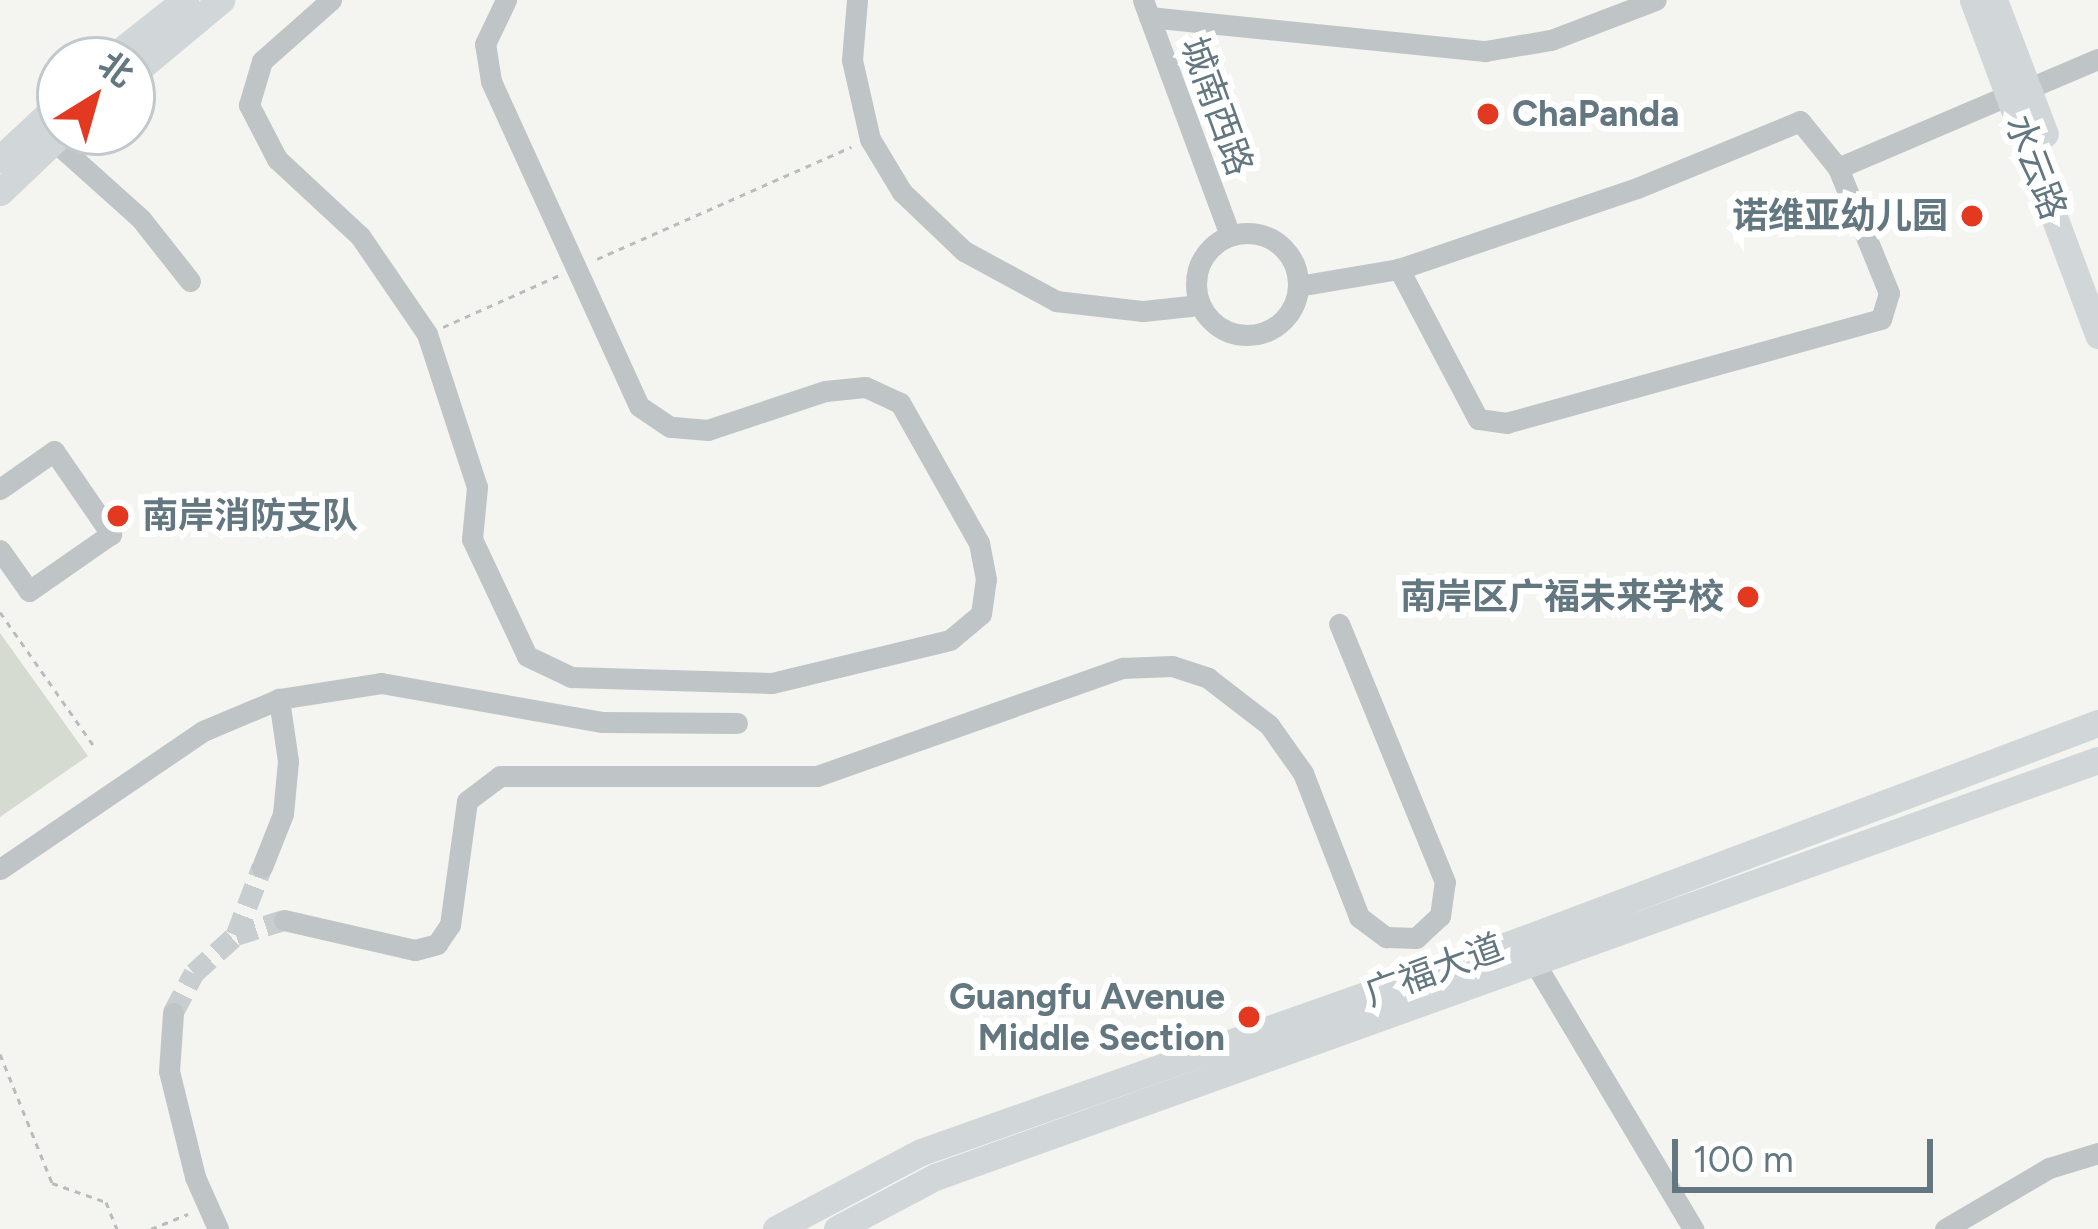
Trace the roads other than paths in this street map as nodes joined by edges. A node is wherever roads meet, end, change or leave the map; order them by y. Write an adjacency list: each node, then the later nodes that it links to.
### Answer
1 (185, 0): 10 (main road)
2 (220, 0): 11 (main road)
3 (331, 0): 4 (street)
4 (506, 0)
5 (856, 0): 25 (street)
6 (1656, 0): 9 (street)
7 (1973, 0): 13 (main road, 水云路)
8 (1994, 0): 13 (main road, 水云路)
9 (1145, 8): 20 (street, 城南西路)
10 (139, 36)
11 (156, 54)
12 (2098, 59): 13 (street)
13 (2018, 92): 18 (street); 22 (main road, 水云路); 26 (main road, 水云路)
14 (36, 125): 17 (main road)
15 (37, 156): 19 (main road)
16 (78, 156): 23 (street)
17 (0, 159)
18 (1838, 168): 21 (street); 21 (street)
19 (0, 192)
20 (1230, 235): 24 (street); 25 (street)
21 (1399, 269): 24 (street)
22 (2098, 279)
23 (190, 281)
24 (1298, 286): 25 (street)
25 (1200, 305)
26 (2098, 334)
27 (0, 488): 28 (street)
28 (0, 550)
29 (1339, 624): 36 (street)
30 (279, 699): 31 (street); 34 (street); 35 (street)
31 (737, 723)
32 (2098, 723): 37 (main road, 广福大道)
33 (2098, 760): 38 (main road, 广福大道)
34 (262, 867)
35 (0, 869)
36 (284, 920)
37 (1521, 940): 38 (street); 41 (main road, 广福大道)
38 (1536, 965): 43 (main road, 广福大道); 44 (street)
39 (173, 1013): 42 (street)
40 (2098, 1153): 45 (street)
41 (780, 1228)
42 (218, 1229)
43 (838, 1229)
44 (1693, 1229)
45 (1945, 1229)

